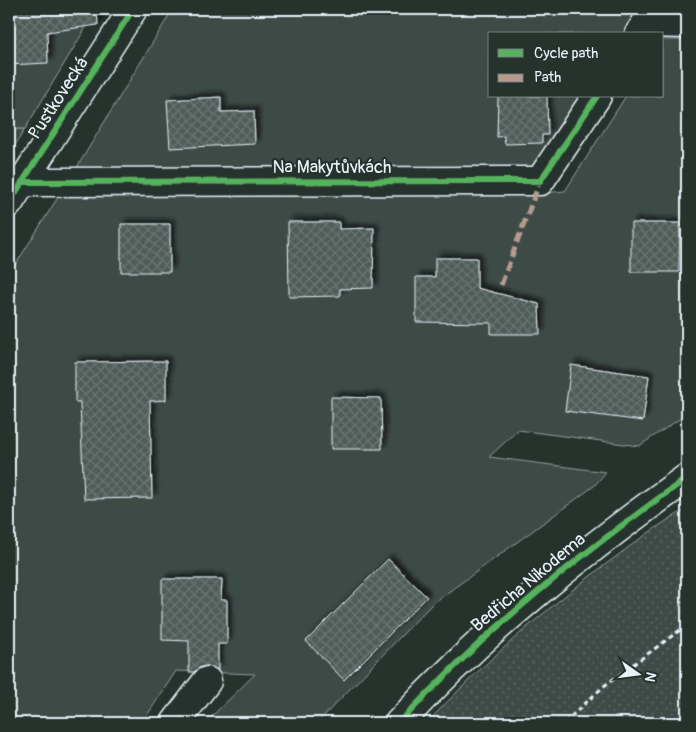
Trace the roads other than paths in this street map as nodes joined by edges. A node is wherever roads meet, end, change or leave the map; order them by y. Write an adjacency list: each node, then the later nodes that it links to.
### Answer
1 (133, 9): 5 (street, Pustkovecká)
2 (687, 24): 3 (street)
3 (640, 32)
4 (596, 98): 5 (street, Na Makytůvkách)
5 (15, 193)
6 (687, 478): 9 (street, Bedřicha Nikodema)
7 (207, 681): 8 (street)
8 (175, 723)
9 (399, 723)

